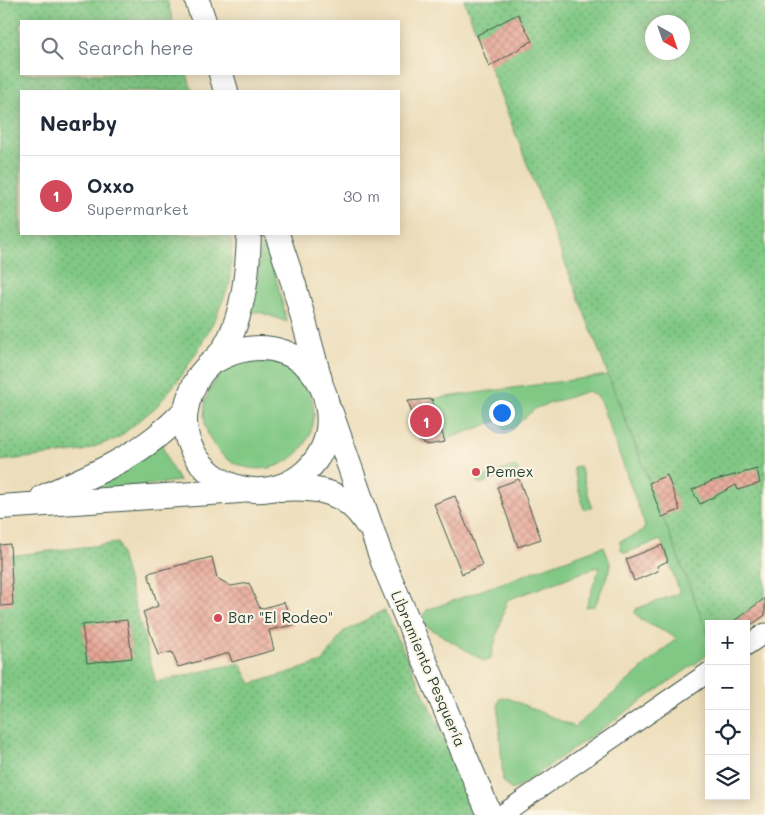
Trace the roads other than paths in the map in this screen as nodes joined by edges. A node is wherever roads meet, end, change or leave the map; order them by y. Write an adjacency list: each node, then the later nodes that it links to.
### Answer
1 (197, 0): 2 (main road)
2 (204, 20)
3 (221, 75): 4 (main road)
4 (226, 90)
5 (249, 235): 7 (main road)
6 (277, 235): 8 (main road)
7 (215, 360): 8 (main road); 9 (main road)
8 (324, 393): 10 (main road); 13 (main road)
9 (186, 412): 10 (main road); 11 (main road)
10 (255, 490): 11 (main road); 13 (main road)
11 (28, 504): 12 (main road)
12 (0, 507)
13 (371, 529): 17 (main road, Libramiento Pesquería)
14 (765, 633): 15 (street)
15 (750, 643)
16 (705, 675): 18 (street)
17 (490, 815)
18 (501, 815)

